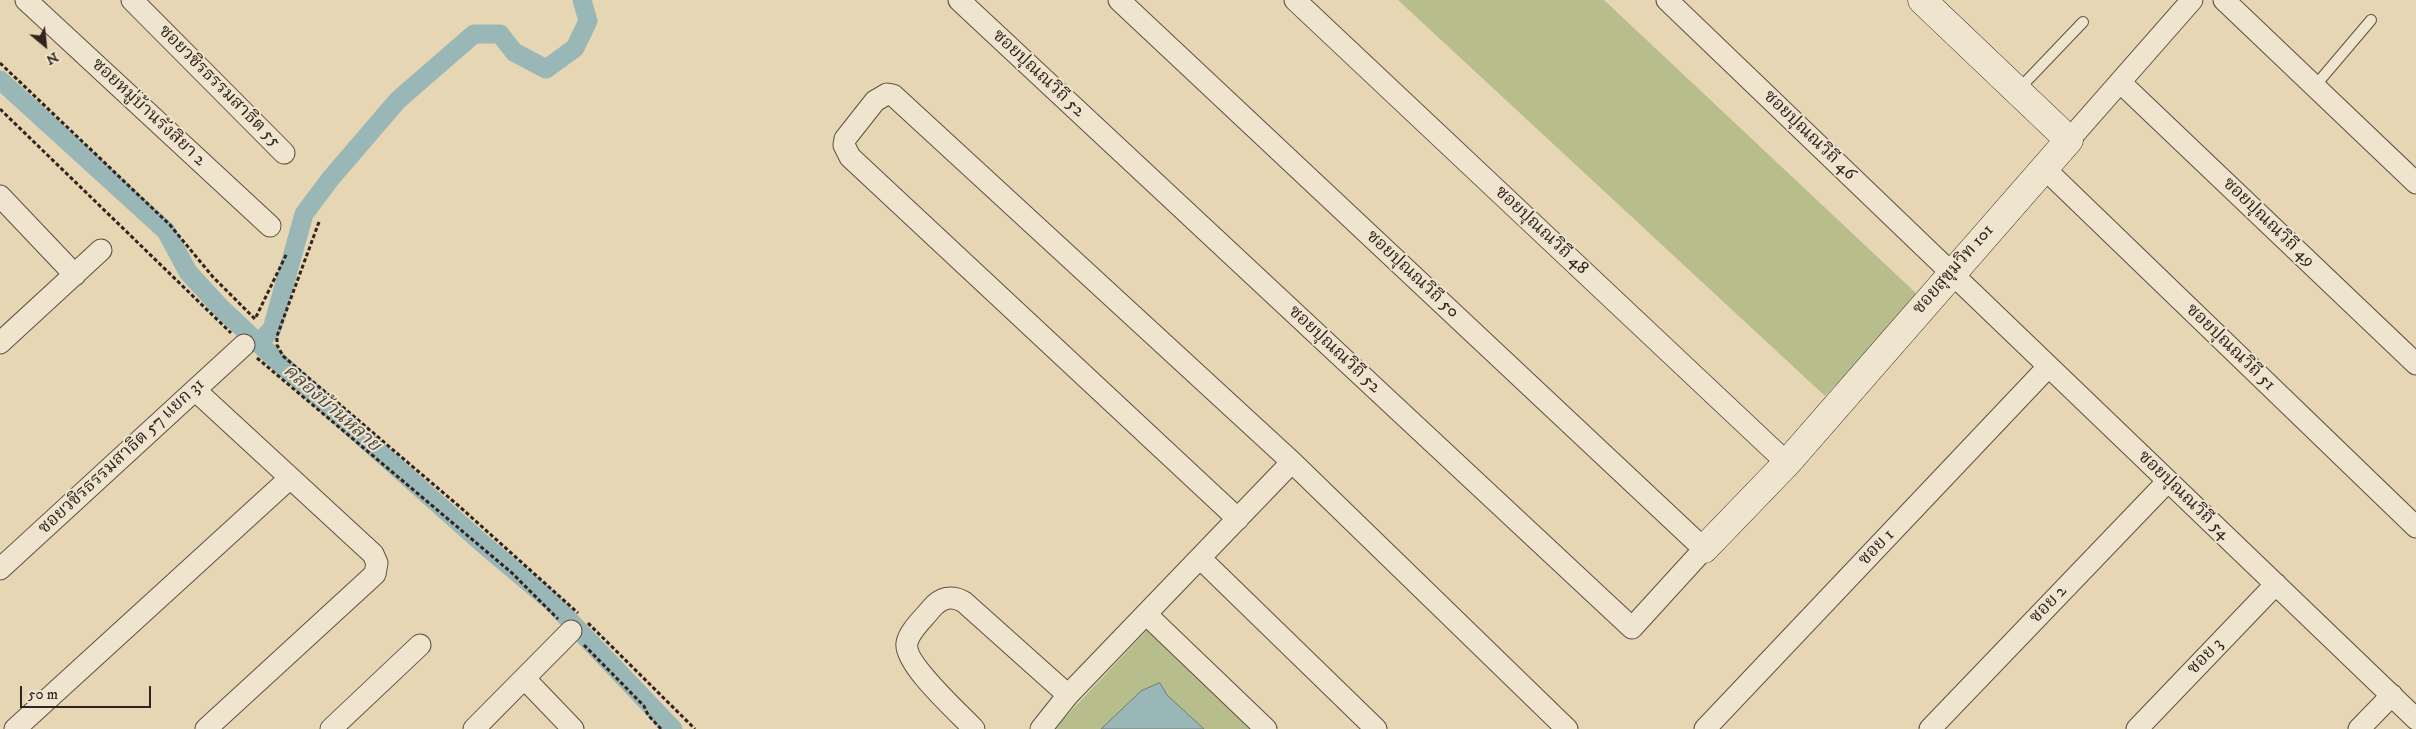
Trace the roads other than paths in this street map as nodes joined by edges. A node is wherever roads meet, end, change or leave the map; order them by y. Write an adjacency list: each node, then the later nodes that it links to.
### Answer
1 (26, 0): 20 (street, ซอยหมู่บ้านรังสิยา 2)
2 (132, 0): 16 (street, ซอยวชิรธรรมสาธิต 55)
3 (959, 0): 35 (street, ซอยปุณณวิถี 52)
4 (1119, 0): 35 (street, ซอยปุณณวิถี 50)
5 (1295, 0): 30 (street, ซอยปุณณวิถี 48)
6 (1667, 0): 22 (street, ซอยปุณณวิถี 46)
7 (1922, 0): 14 (street)
8 (2224, 0): 13 (street)
9 (2184, 3): 12 (street)
10 (2371, 20): 13 (lane)
11 (2083, 22): 14 (lane)
12 (2121, 83): 15 (street); 26 (street, ซอยปุณณวิถี 49)
13 (2315, 86): 18 (street)
14 (2017, 91): 15 (street)
15 (2069, 140): 17 (street, ซอยสุขุมวิท 101)
16 (284, 153)
17 (2044, 168): 22 (street, ซอยสุขุมวิท 101); 34 (street, ซอยปุณณวิถี 51)
18 (2416, 183)
19 (0, 196): 23 (street)
20 (270, 226)
21 (101, 250): 23 (street)
22 (1950, 274): 27 (street, ซอยปุณณวิถี 54); 30 (street, ซอยสุขุมวิท 101)
23 (75, 275): 24 (street)
24 (0, 343)
25 (244, 345): 28 (street, ซอยวชิรธรรมสาธิต 57 แยก 31)
26 (2416, 364)
27 (2048, 367): 32 (street, ซอยปุณณวิถี 54); 56 (street, ซอย 1)
28 (195, 390): 31 (street); 37 (street, ซอยวชิรธรรมสาธิต 57 แยก 31)
29 (1292, 462): 33 (street); 33 (street); 55 (street)
30 (1787, 462): 35 (street, ซอยสุขุมวิท 101)
31 (290, 478): 46 (street); 47 (street)
32 (2168, 481): 38 (street, ซอยปุณณวิถี 54); 57 (street, ซอย 2)
33 (1238, 519): 36 (street)
34 (2416, 527)
35 (1704, 549)
36 (1200, 558): 39 (street); 54 (street)
37 (0, 569)
38 (2276, 584): 44 (street, ซอยปุณณวิถี 54); 58 (street, ซอย 3)
39 (1147, 615): 43 (street); 53 (street)
40 (578, 622): 42 (street)
41 (420, 644): 48 (street)
42 (525, 679): 49 (street); 50 (street)
43 (1068, 695): 51 (street); 52 (street)
44 (2392, 695): 45 (street, ซอยปุณณวิถี 54); 59 (street)
45 (2416, 718)
46 (16, 729)
47 (206, 729)
48 (332, 729)
49 (474, 729)
50 (573, 729)
51 (974, 729)
52 (1040, 729)
53 (1266, 729)
54 (1376, 729)
55 (1567, 729)
56 (1705, 729)
57 (1930, 729)
58 (2137, 729)
59 (2359, 729)

